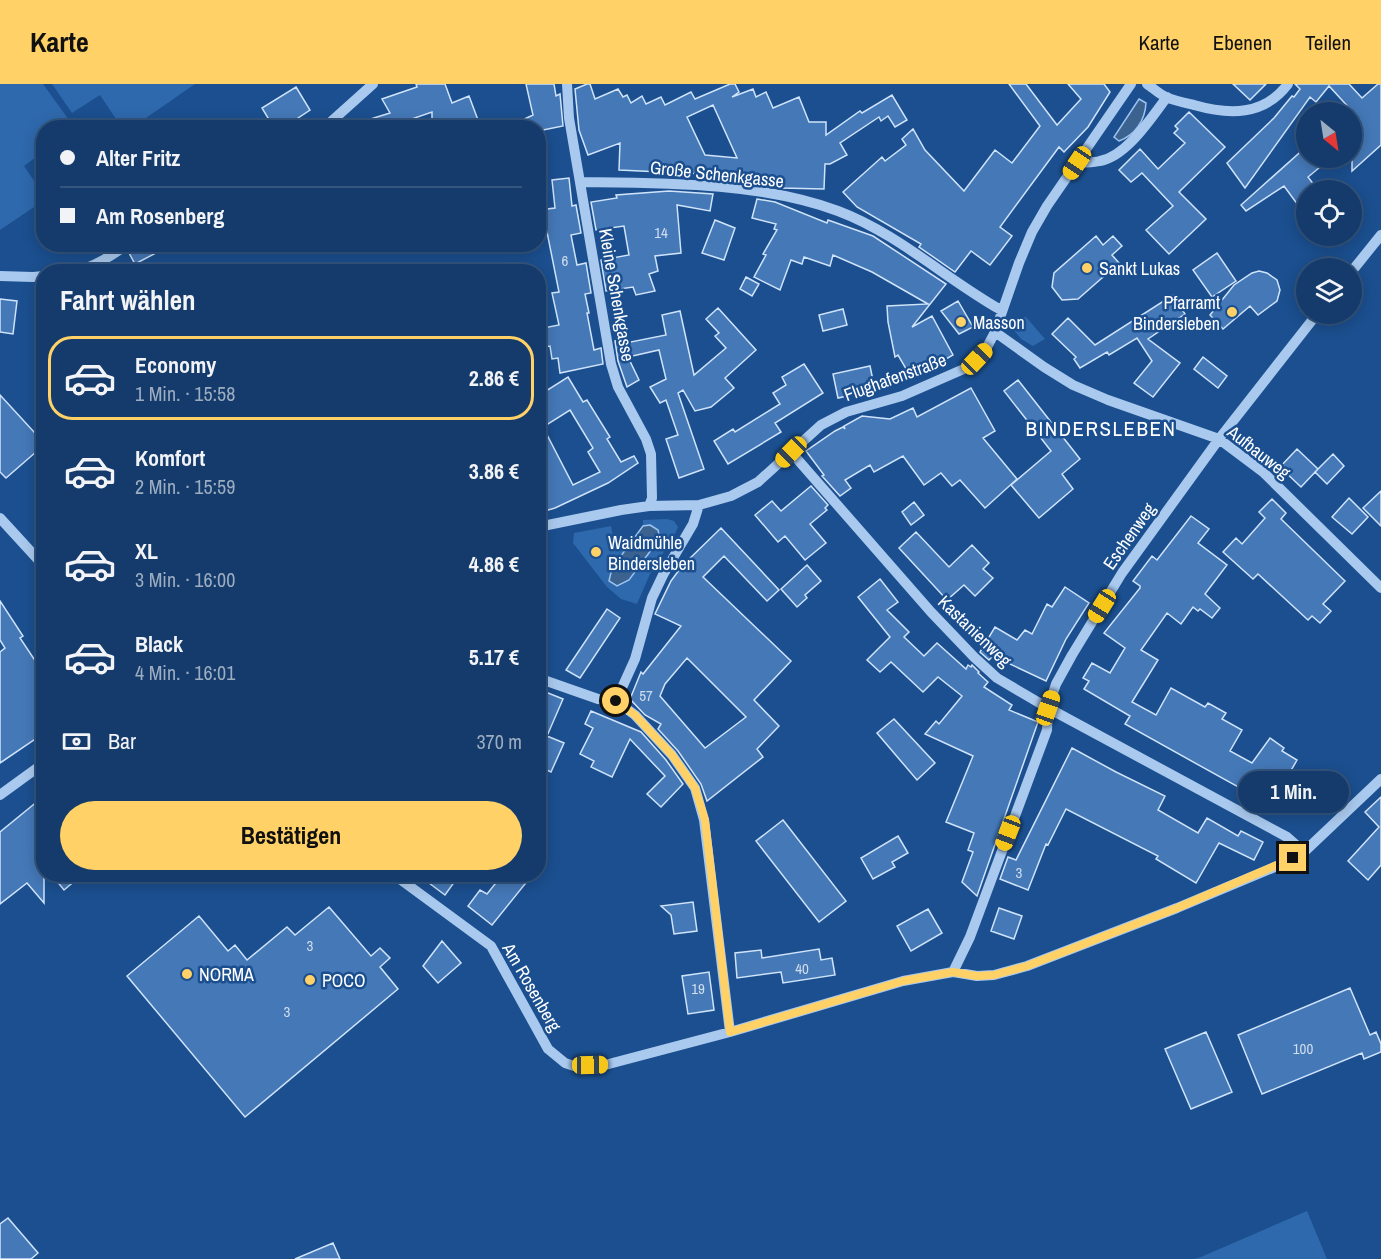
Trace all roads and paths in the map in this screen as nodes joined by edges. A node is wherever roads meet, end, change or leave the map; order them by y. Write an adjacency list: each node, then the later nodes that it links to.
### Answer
1 (373, 84): 7 (street)
2 (567, 84): 9 (street, Kleine Schenkgasse)
3 (1131, 84): 8 (street, Flughafenstraße)
4 (1147, 84): 6 (street)
5 (1288, 84): 6 (street)
6 (1167, 97): 8 (street)
7 (333, 120)
8 (1077, 163): 16 (street, Flughafenstraße)
9 (580, 182): 16 (street, Große Schenkgasse); 22 (street, Kleine Schenkgasse)
10 (1381, 235): 12 (street)
11 (117, 252): 13 (street)
12 (1362, 259)
13 (96, 264)
14 (0, 276): 15 (street)
15 (36, 276)
16 (1001, 310): 18 (street, Flughafenstraße)
17 (1309, 324): 19 (street, Eschenweg)
18 (995, 332): 19 (street, Aufbauweg); 20 (street, Flughafenstraße)
19 (1219, 439): 26 (street, Aufbauweg); 29 (street, Eschenweg)
20 (791, 452): 21 (street, Flughafenstraße); 29 (street, Kastanienweg)
21 (699, 505): 22 (street, Flughafenstraße); 28 (street)
22 (649, 506): 24 (street, Flughafenstraße)
23 (0, 518): 25 (street)
24 (546, 525)
25 (36, 557)
26 (1381, 588)
27 (546, 681): 28 (street)
28 (616, 701): 36 (street)
29 (1048, 708): 33 (street, Kastanienweg); 35 (street, Eschenweg)
30 (36, 769): 32 (street)
31 (1381, 779): 33 (street, Am Rosenberg)
32 (0, 795)
33 (1304, 852): 35 (street, Am Rosenberg)
34 (404, 882): 36 (street, Am Rosenberg)
35 (953, 972): 36 (street, Am Rosenberg)
36 (730, 1032)

